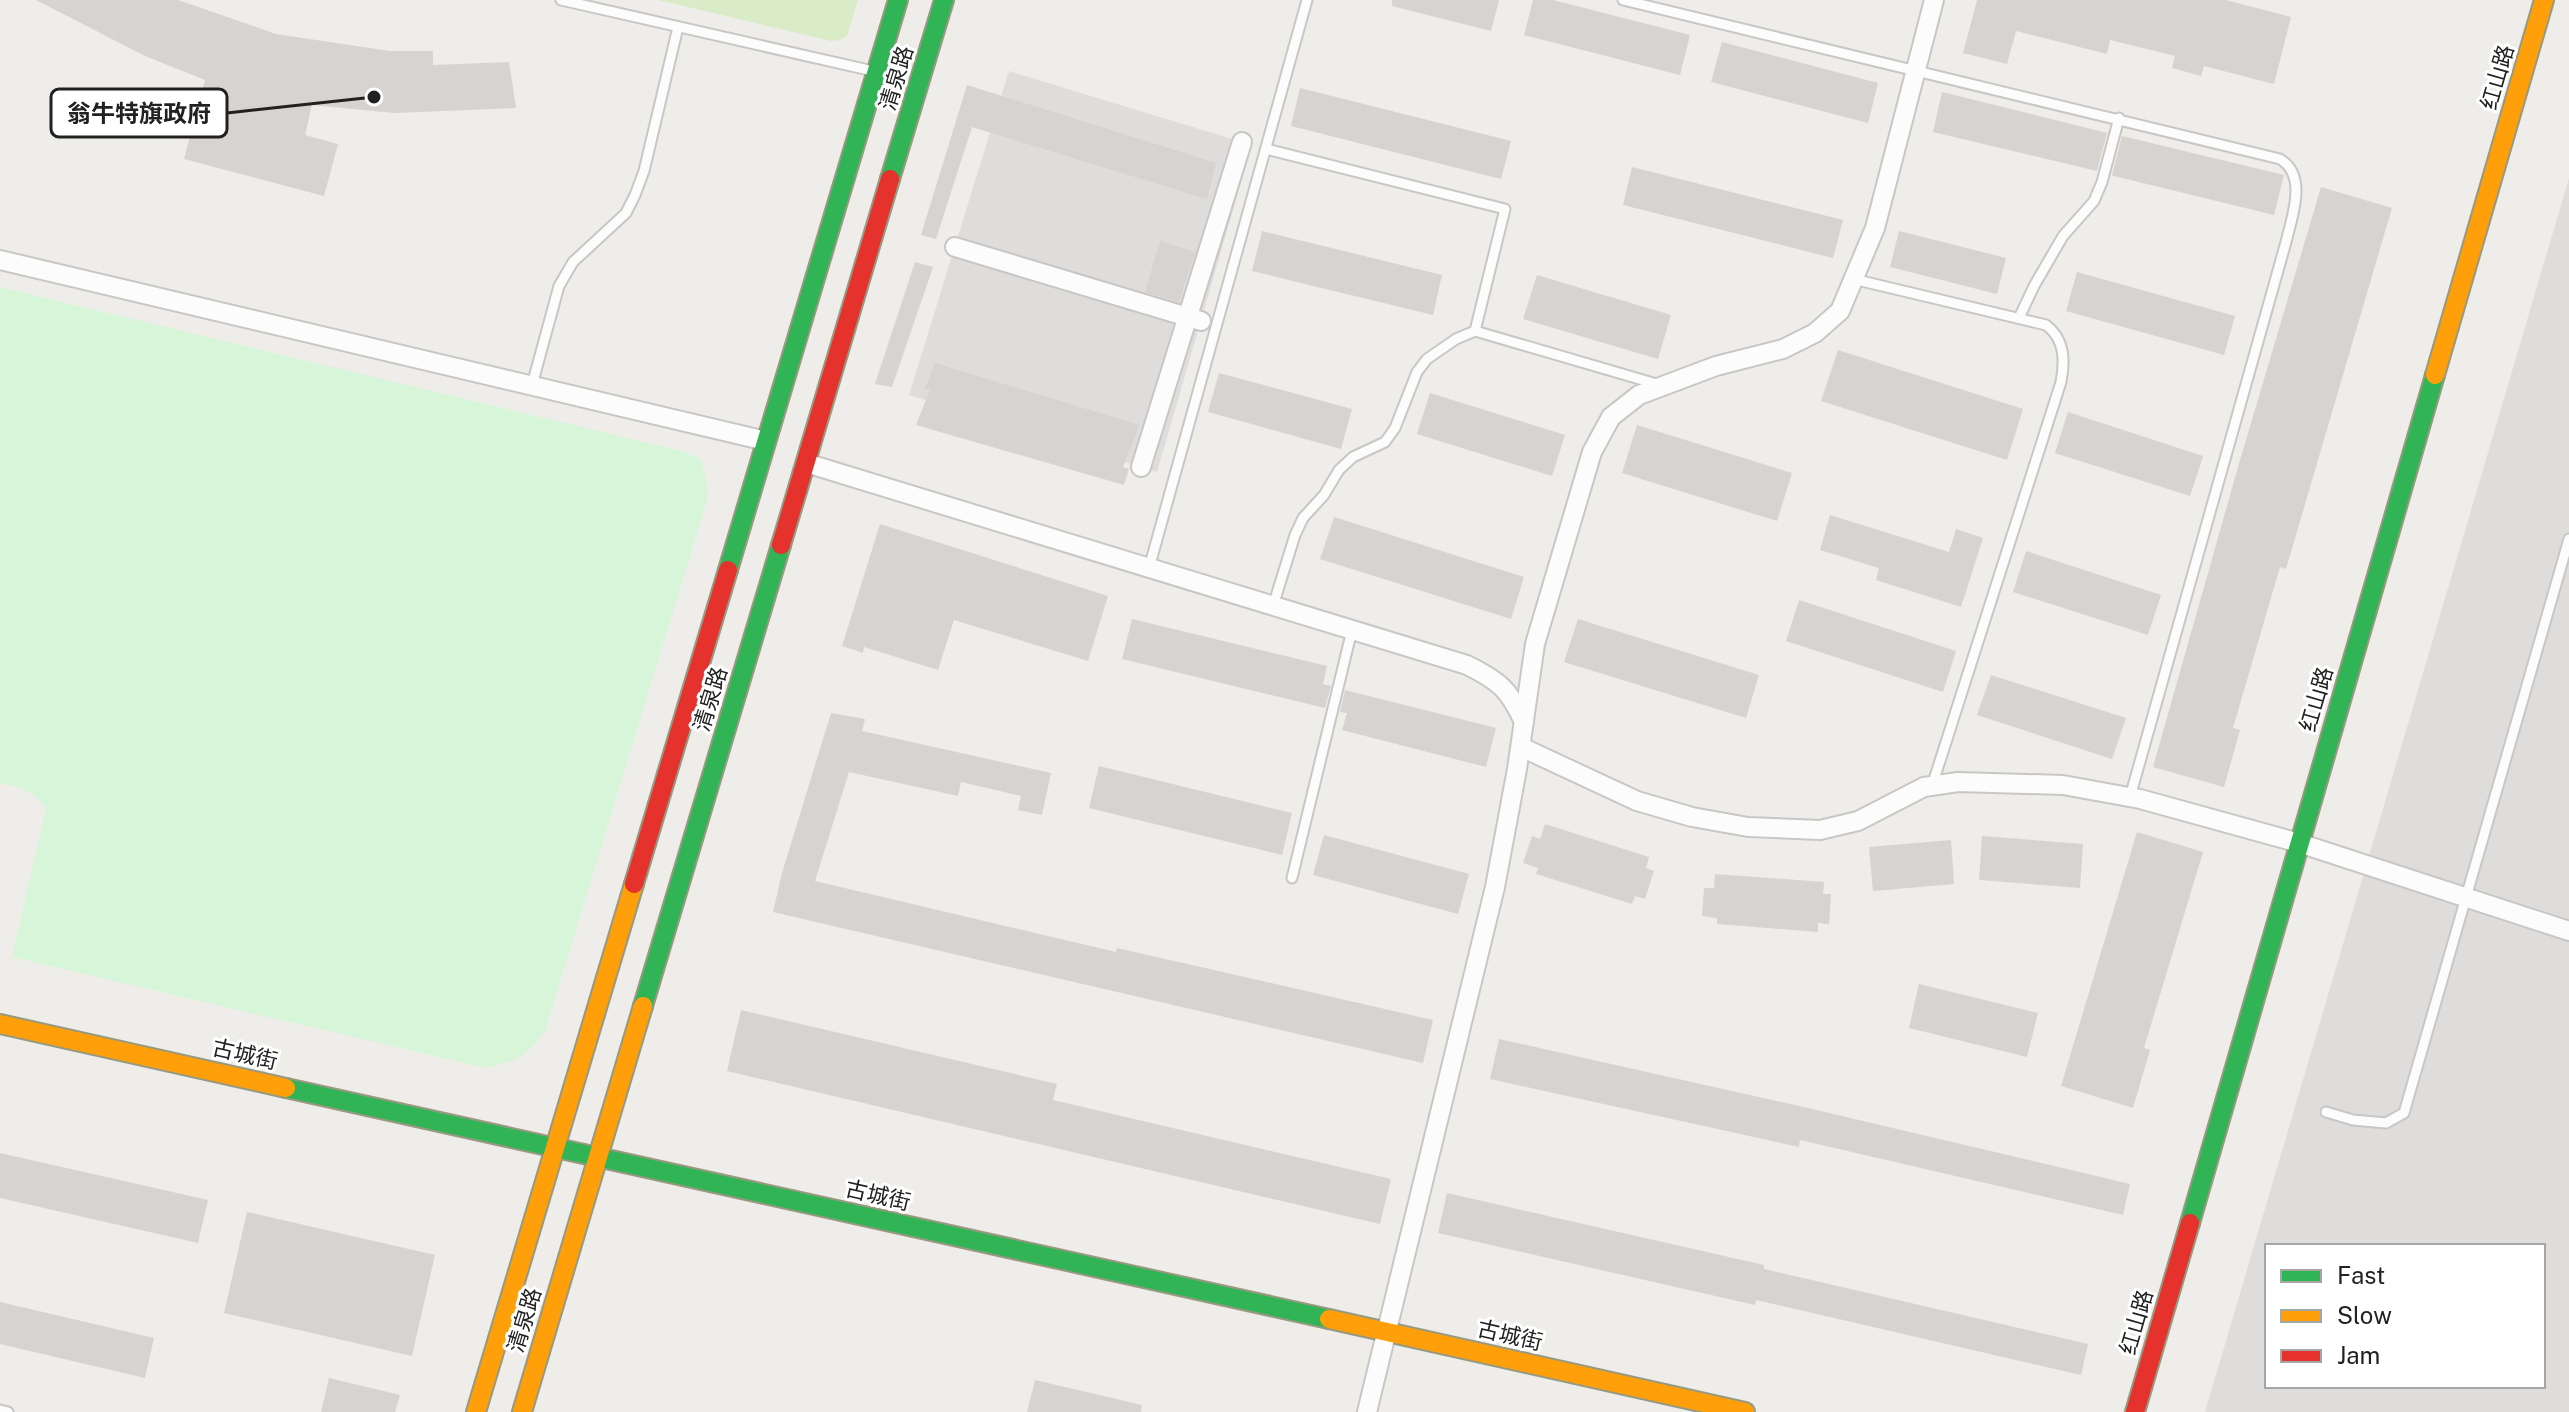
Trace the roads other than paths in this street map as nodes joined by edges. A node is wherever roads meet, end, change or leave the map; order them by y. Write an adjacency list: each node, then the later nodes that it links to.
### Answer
1 (561, 0): 8 (lane)
2 (898, 0): 10 (street, 清泉路)
3 (944, 0): 23 (street, 清泉路)
4 (1307, 0): 13 (lane)
5 (1623, 0): 9 (lane)
6 (1934, 0): 9 (street)
7 (2544, 0): 33 (street, 红山路)
8 (678, 27): 10 (lane); 20 (lane)
9 (1916, 71): 11 (lane); 16 (street)
10 (877, 72): 22 (street, 清泉路)
11 (2119, 118): 17 (lane); 32 (lane)
12 (1242, 142): 18 (street)
13 (1266, 149): 19 (lane); 26 (lane)
14 (955, 247): 18 (street)
15 (0, 260): 20 (street)
16 (1853, 279): 17 (lane); 21 (street)
17 (2019, 318): 31 (lane)
18 (1194, 319): 24 (street)
19 (1475, 331): 21 (lane); 27 (lane)
20 (532, 385): 22 (street)
21 (1663, 386): 29 (street)
22 (766, 441): 39 (street, 清泉路)
23 (806, 463): 26 (street); 40 (street, 清泉路)
24 (1141, 467)
25 (2569, 539): 35 (lane)
26 (1149, 568): 27 (street)
27 (1273, 606): 28 (street)
28 (1352, 630): 29 (street); 34 (lane)
29 (1524, 722): 30 (street)
30 (1521, 747): 31 (street); 41 (street)
31 (1932, 786): 32 (street)
32 (2130, 797): 33 (street)
33 (2299, 843): 35 (street); 48 (street, 红山路)
34 (1292, 878)
35 (2466, 898): 36 (street); 38 (lane)
36 (2569, 931)
37 (0, 1024): 39 (street, 古城街)
38 (2326, 1112)
39 (555, 1148): 40 (street, 古城街); 44 (street, 清泉路)
40 (598, 1157): 41 (street, 古城街); 45 (street, 清泉路)
41 (1388, 1333): 46 (street); 47 (street, 古城街)
42 (0, 1410): 43 (lane)
43 (8, 1412)
44 (476, 1412)
45 (522, 1412)
46 (1367, 1412)
47 (1745, 1412)
48 (2135, 1412)

